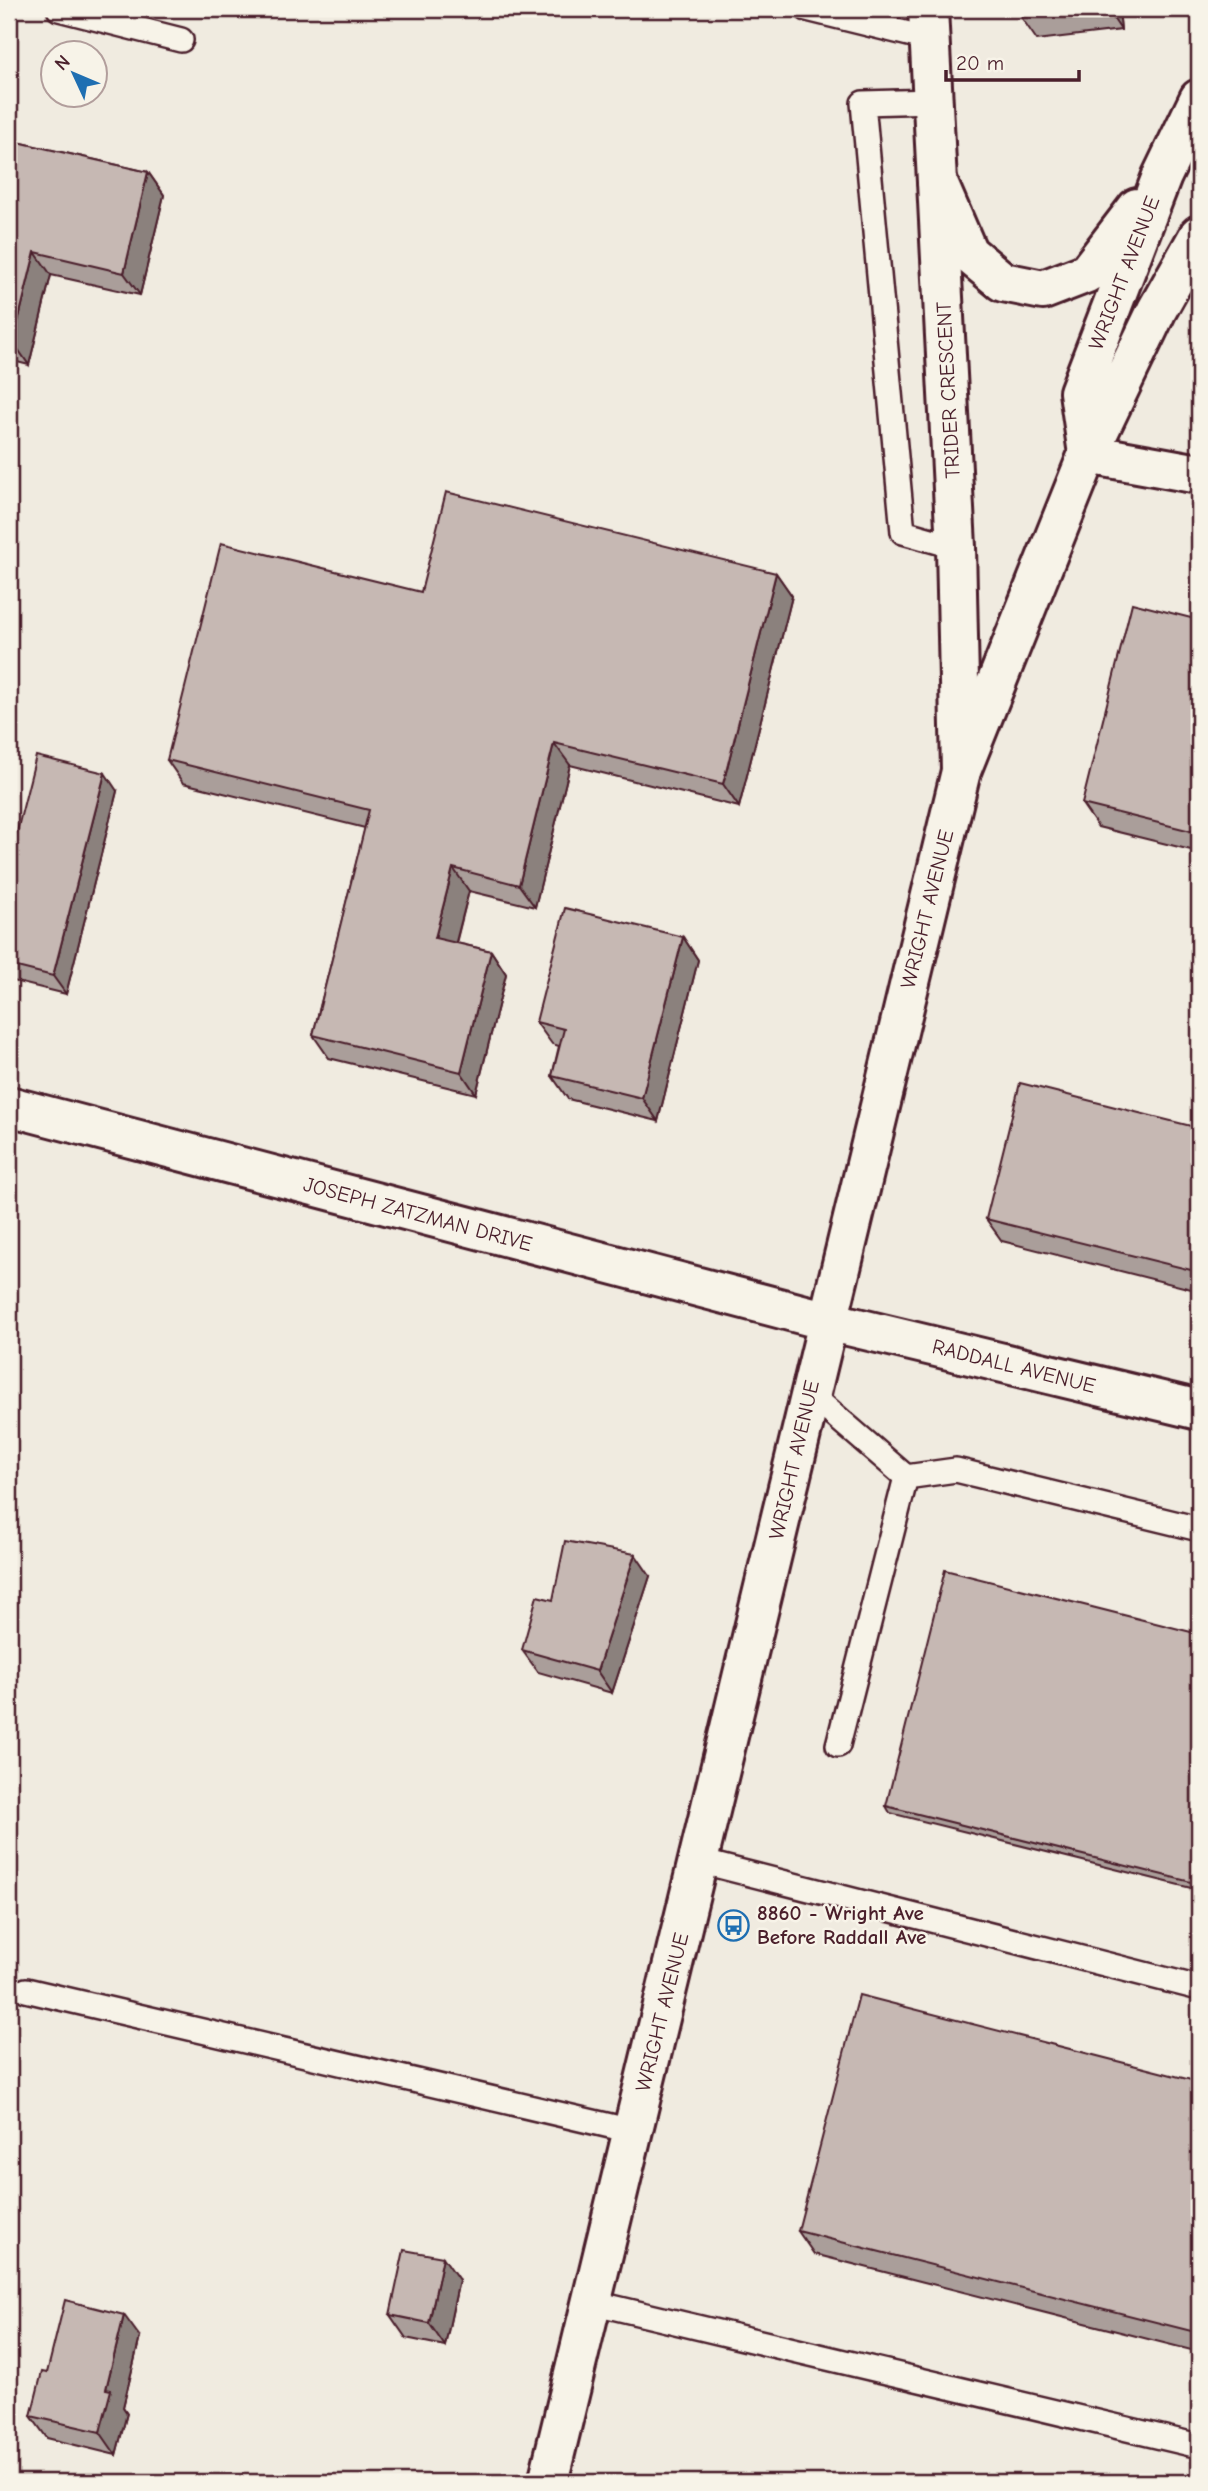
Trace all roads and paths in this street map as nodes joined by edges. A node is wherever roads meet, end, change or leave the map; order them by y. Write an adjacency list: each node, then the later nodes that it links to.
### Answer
1 (59, 9): 4 (lane)
2 (807, 9): 3 (lane)
3 (928, 24): 6 (main road, TRIDER CRESCENT)
4 (181, 40)
5 (1199, 99): 7 (main road, WRIGHT AVENUE)
6 (933, 101): 8 (main road, TRIDER CRESCENT); 12 (lane)
7 (1162, 176): 8 (main road); 10 (main road, WRIGHT AVENUE)
8 (937, 181): 12 (main road, TRIDER CRESCENT)
9 (1199, 235): 10 (main road, WRIGHT AVENUE)
10 (1088, 454): 11 (main road); 13 (main road, WRIGHT AVENUE)
11 (1199, 474)
12 (956, 547): 13 (main road, TRIDER CRESCENT)
13 (961, 771): 15 (main road, WRIGHT AVENUE)
14 (9, 1106): 15 (main road, JOSEPH ZATZMAN DRIVE)
15 (828, 1321): 16 (main road, WRIGHT AVENUE); 17 (main road, RADDALL AVENUE)
16 (810, 1394): 18 (lane); 21 (main road, WRIGHT AVENUE)
17 (1199, 1410)
18 (906, 1477): 19 (lane); 20 (lane)
19 (1199, 1529)
20 (838, 1745)
21 (699, 1861): 22 (lane); 24 (main road, WRIGHT AVENUE)
22 (1199, 1987)
23 (26, 1990): 24 (lane)
24 (632, 2131): 25 (main road, WRIGHT AVENUE)
25 (591, 2302): 26 (lane); 27 (main road, WRIGHT AVENUE)
26 (1199, 2446)
27 (548, 2482)

